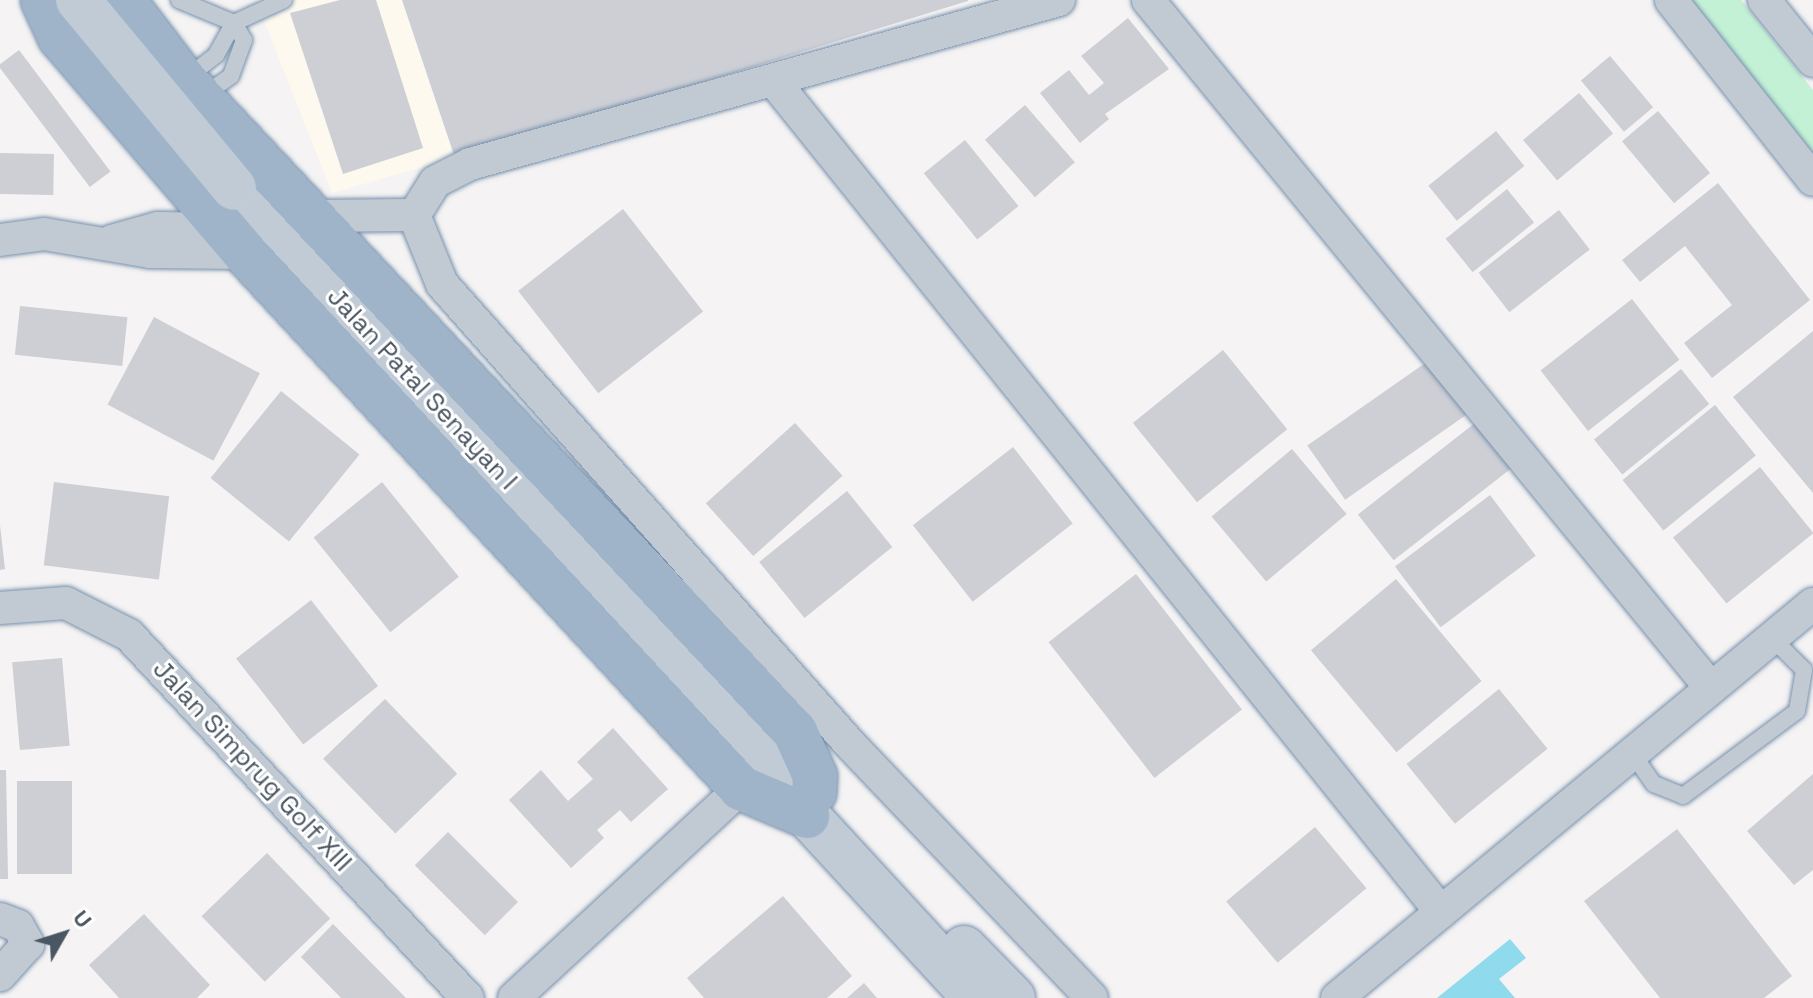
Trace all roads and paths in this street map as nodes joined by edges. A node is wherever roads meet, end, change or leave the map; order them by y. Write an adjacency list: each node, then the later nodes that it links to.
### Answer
1 (43, 0): 14 (highway)
2 (78, 0): 25 (main road, Jalan Patal Senayan I, bridge)
3 (123, 0): 13 (highway)
4 (179, 0): 10 (lane)
5 (284, 0): 10 (lane)
6 (1059, 0): 12 (street)
7 (1148, 0): 23 (street)
8 (1671, 0): 15 (street)
9 (1764, 0): 11 (street)
10 (234, 23): 13 (lane); 13 (lane)
11 (1813, 61)
12 (773, 80): 16 (street); 27 (street)
13 (192, 88): 14 (lane); 14 (lane); 17 (highway)
14 (135, 128): 19 (highway)
15 (1813, 180)
16 (414, 215): 17 (street); 34 (street)
17 (311, 216): 26 (highway)
18 (0, 240): 19 (street)
19 (234, 241): 25 (highway)
20 (1813, 604): 22 (street)
21 (0, 608): 30 (street, Jalan Simprug Golf XIII)
22 (1772, 638): 23 (street); 24 (lane)
23 (1711, 688): 24 (street)
24 (1632, 753): 27 (street)
25 (759, 770): 26 (highway); 31 (street)
26 (810, 804): 32 (main road); 33 (main road)
27 (1441, 912): 35 (street)
28 (9, 922): 29 (street)
29 (0, 975)
30 (468, 998)
31 (514, 998)
32 (975, 998)
33 (1013, 998)
34 (1092, 998)
35 (1337, 998)

